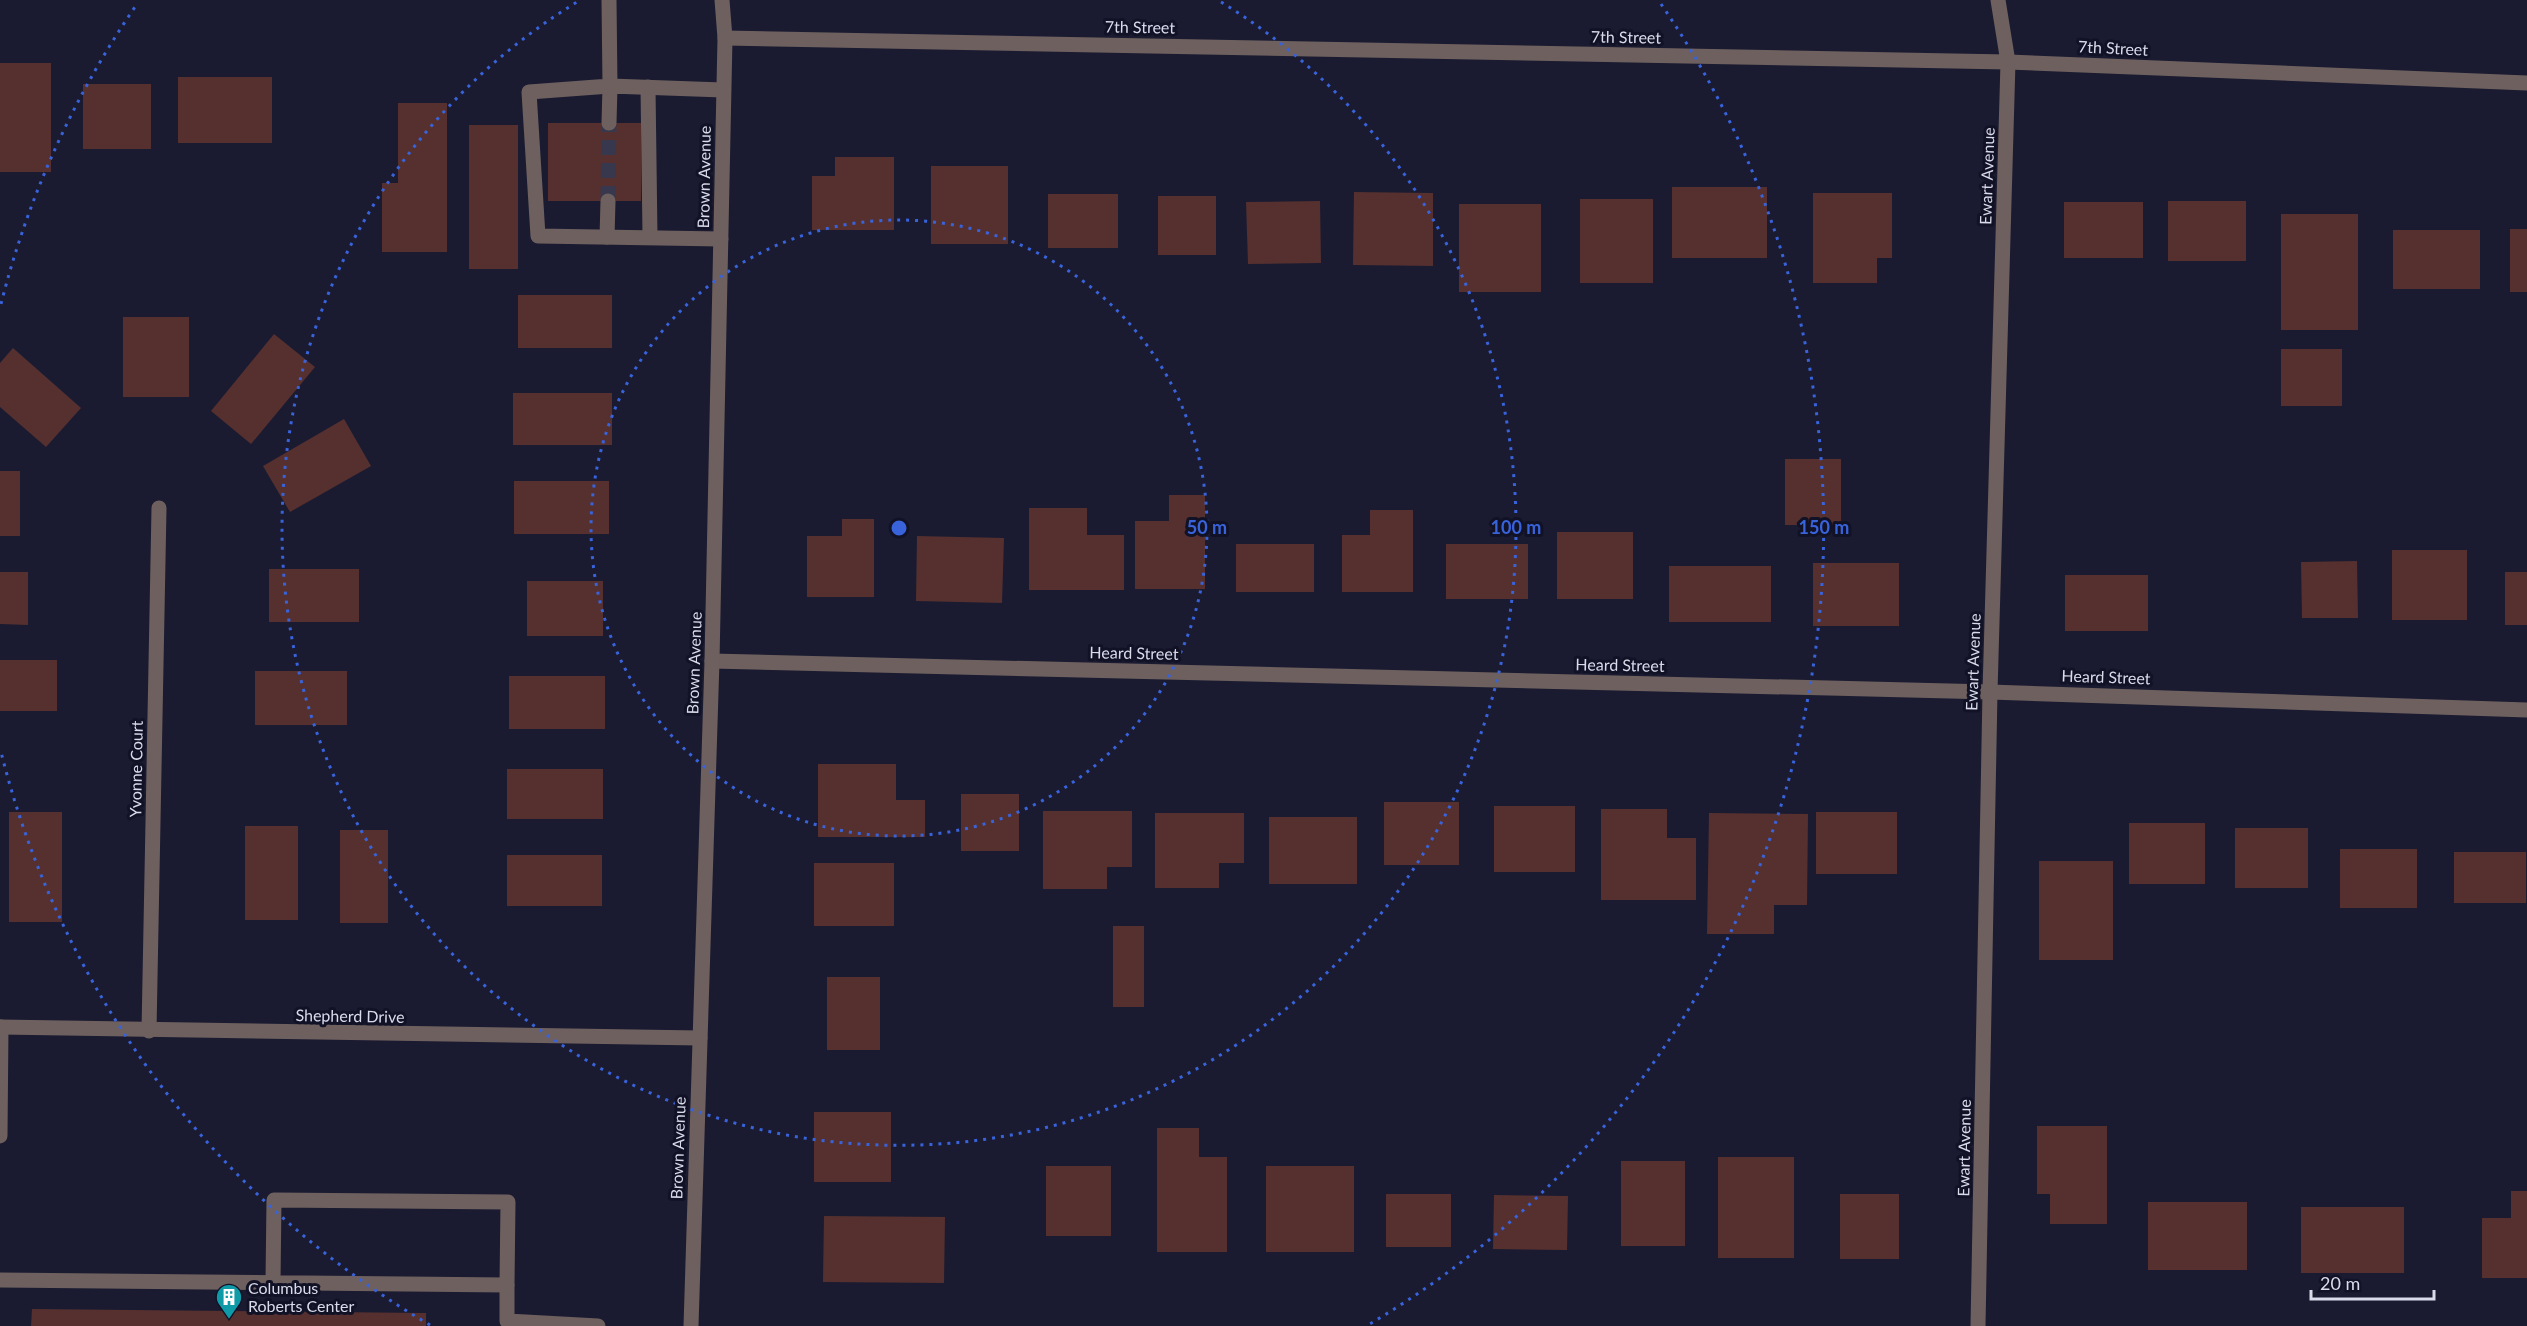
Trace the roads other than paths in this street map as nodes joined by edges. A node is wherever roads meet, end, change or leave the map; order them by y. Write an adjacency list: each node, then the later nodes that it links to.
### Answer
1 (609, 0): 7 (street)
2 (722, 0): 4 (street, Brown Avenue)
3 (1998, 0): 5 (street, Ewart Avenue)
4 (725, 38): 5 (street, 7th Street); 9 (street, Brown Avenue)
5 (2008, 62): 6 (street, 7th Street); 17 (street, Ewart Avenue)
6 (2527, 83)
7 (610, 86): 8 (street); 10 (street); 12 (street)
8 (648, 87): 9 (street); 13 (street)
9 (723, 90): 14 (street, Brown Avenue)
10 (609, 123)
11 (608, 201): 12 (street)
12 (608, 237): 13 (street)
13 (650, 237): 14 (street)
14 (721, 239): 16 (street, Brown Avenue)
15 (159, 508): 20 (street, Yvonne Court)
16 (712, 662): 17 (street, Heard Street); 21 (street, Brown Avenue)
17 (1990, 692): 18 (street, Heard Street); 28 (street, Ewart Avenue)
18 (2527, 710)
19 (0, 1027): 20 (street, Shepherd Drive); 22 (street)
20 (149, 1031): 21 (street, Shepherd Drive)
21 (700, 1038): 27 (street, Brown Avenue)
22 (0, 1136)
23 (0, 1281): 24 (street)
24 (273, 1282): 25 (street); 25 (street)
25 (507, 1285): 26 (street)
26 (598, 1326)
27 (691, 1326)
28 (1978, 1326)

